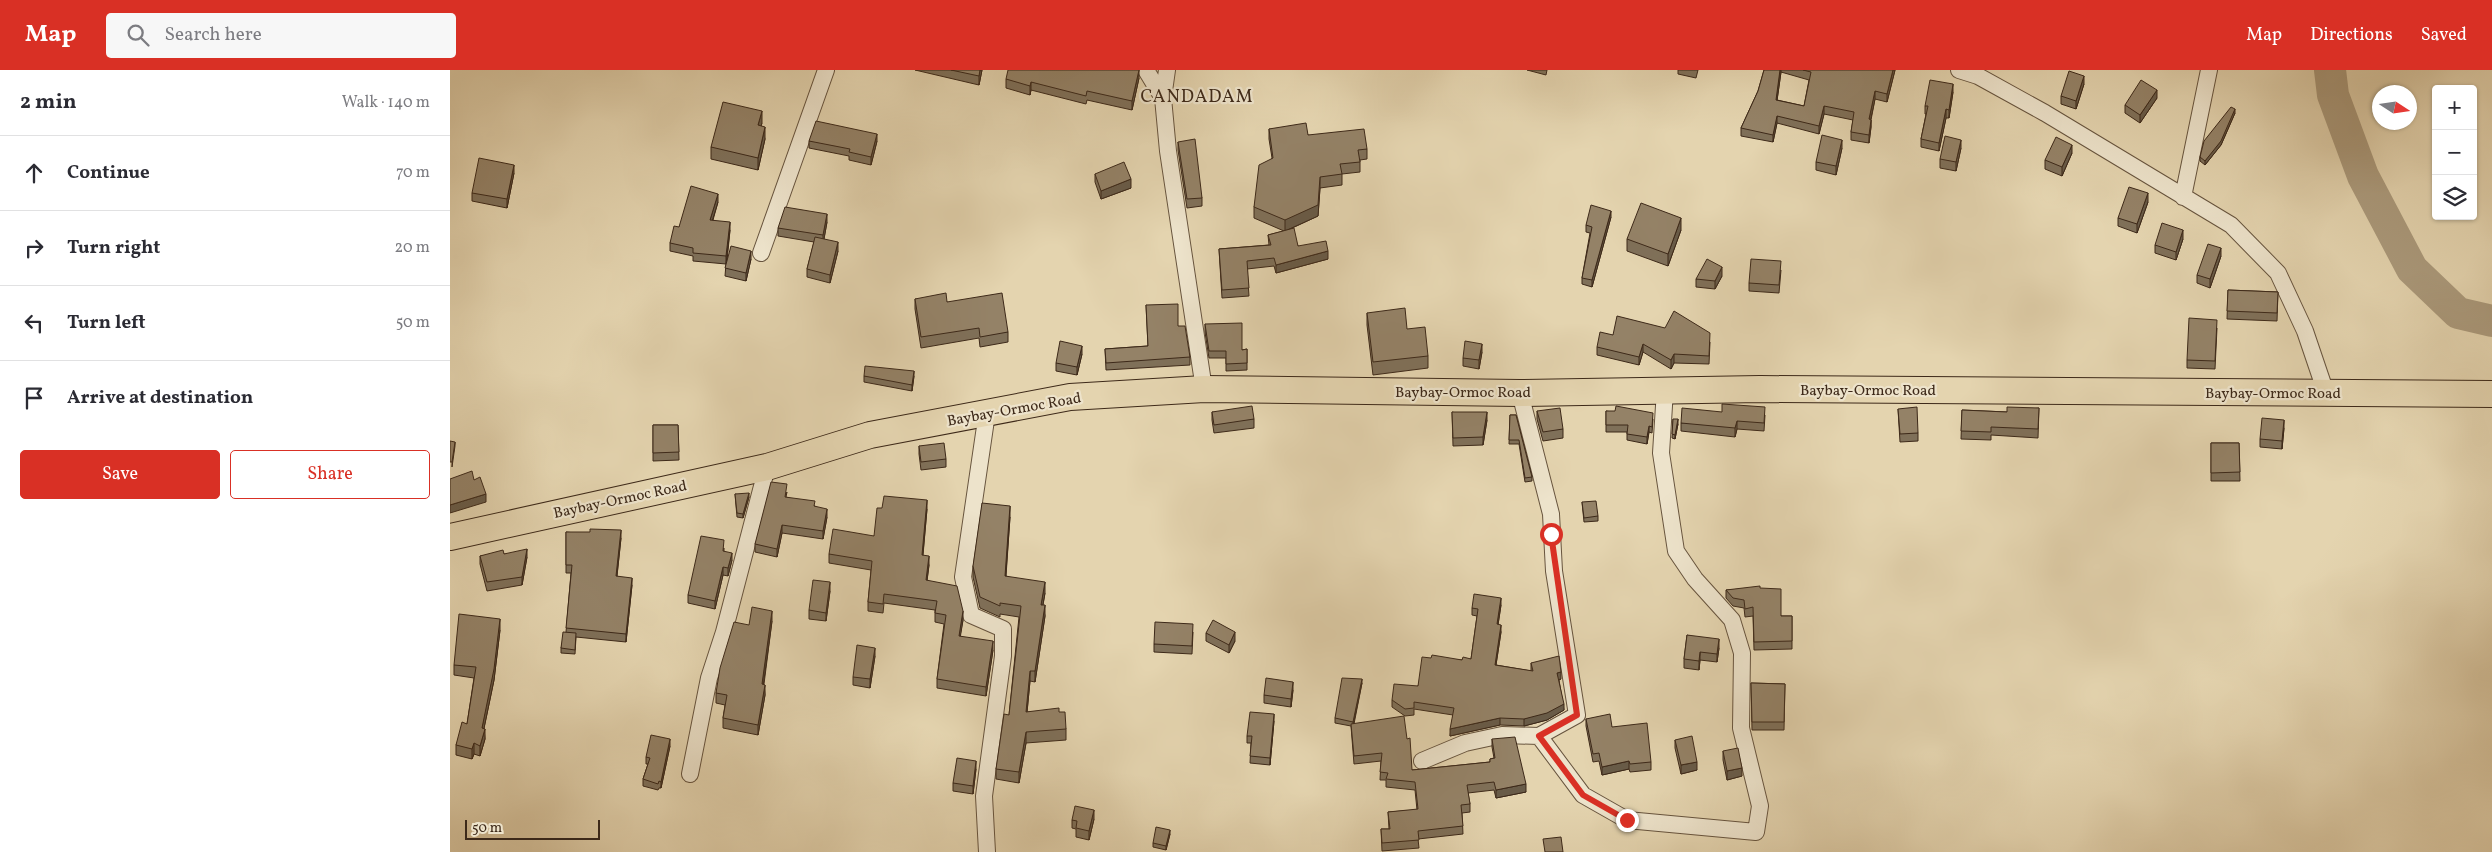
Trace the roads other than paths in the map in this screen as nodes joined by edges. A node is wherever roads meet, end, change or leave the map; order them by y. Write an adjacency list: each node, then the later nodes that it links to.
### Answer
1 (826, 70): 8 (street)
2 (1146, 70): 6 (street)
3 (1167, 70): 6 (street)
4 (1959, 70): 7 (street)
5 (2209, 70): 7 (street)
6 (1162, 98): 9 (street)
7 (2183, 197): 12 (street)
8 (762, 253)
9 (1204, 389): 11 (highway, Baybay-Ormoc Road); 14 (highway, Baybay-Ormoc Road)
10 (1664, 390): 11 (highway, Baybay-Ormoc Road); 12 (highway, Baybay-Ormoc Road); 17 (street)
11 (1520, 393): 17 (street)
12 (2326, 393): 13 (highway, Baybay-Ormoc Road)
13 (2492, 394)
14 (987, 413): 15 (highway, Baybay-Ormoc Road); 20 (street)
15 (767, 467): 16 (highway, Baybay-Ormoc Road); 19 (street)
16 (450, 537)
17 (1539, 736): 18 (street)
18 (1422, 761)
19 (690, 774)
20 (987, 852)

